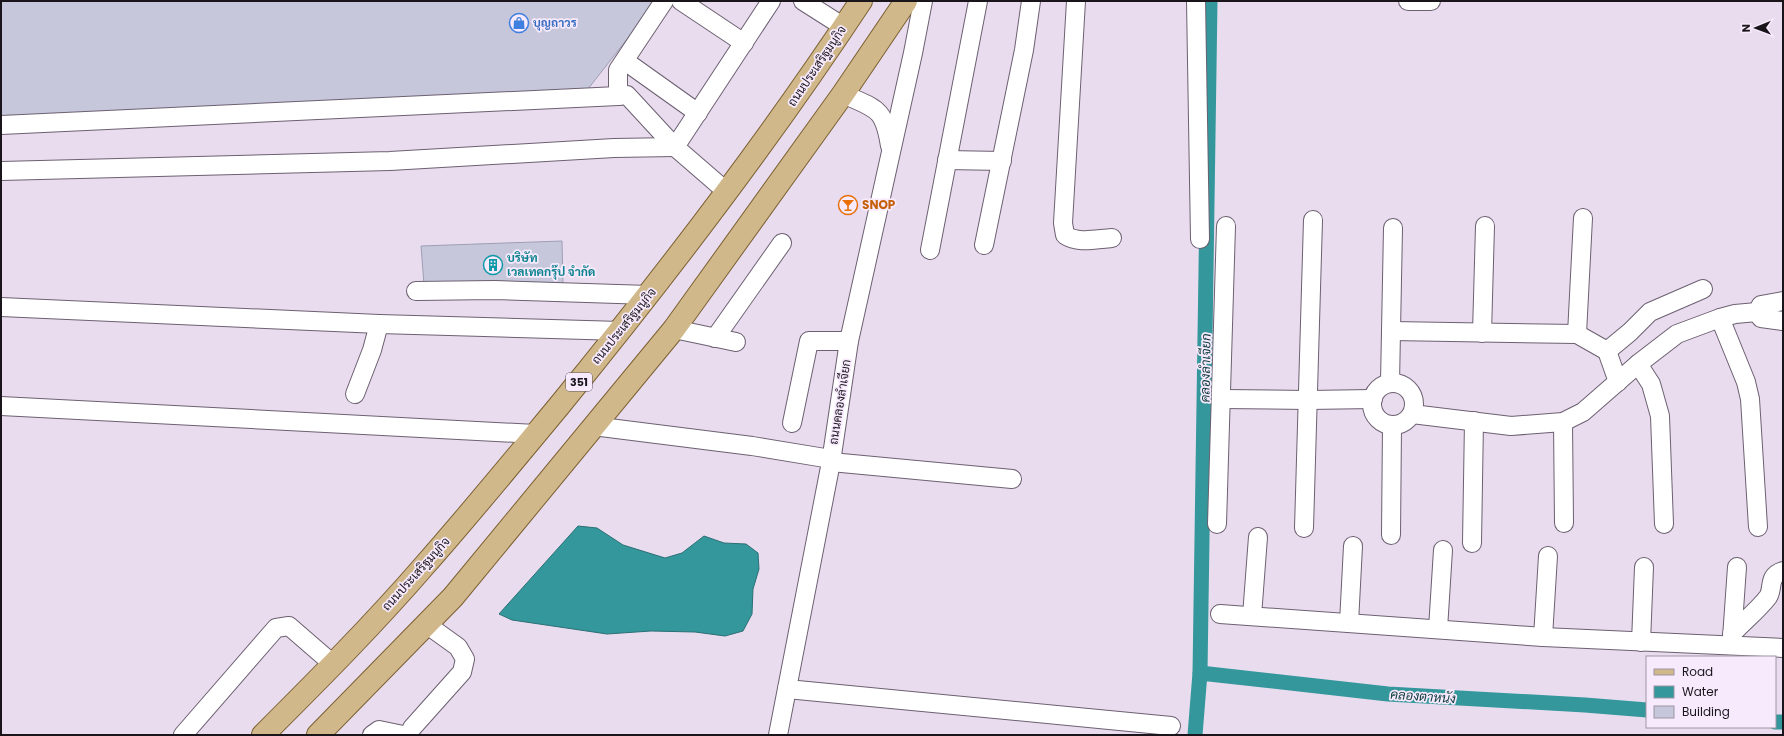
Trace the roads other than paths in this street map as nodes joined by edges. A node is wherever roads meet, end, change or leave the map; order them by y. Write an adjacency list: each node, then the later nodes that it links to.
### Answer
1 (664, 1): 16 (street)
2 (681, 1): 15 (street)
3 (771, 1): 15 (street)
4 (803, 1): 14 (street)
5 (861, 1): 14 (main road, ถนนประเสริฐมนูกิจ / 351)
6 (906, 1): 17 (main road)
7 (922, 1): 22 (street)
8 (978, 1): 23 (street)
9 (1031, 1): 24 (street)
10 (1076, 1): 32 (street)
11 (1196, 1): 33 (street)
12 (1408, 1): 13 (street)
13 (1431, 1)
14 (844, 27): 26 (main road, ถนนประเสริฐมนูกิจ / 351)
15 (744, 43): 19 (street)
16 (624, 61): 18 (street); 19 (street)
17 (843, 94): 22 (street, ถนนคลองลำเจียก); 46 (main road)
18 (618, 96): 20 (street); 21 (street)
19 (698, 113): 21 (street)
20 (1, 125)
21 (675, 147): 25 (street); 26 (street)
22 (891, 154): 53 (street, ถนนคลองลำเจียก)
23 (947, 160): 24 (street); 36 (street)
24 (1002, 161): 35 (street)
25 (1, 171)
26 (727, 192): 39 (main road, ถนนประเสริฐมนูกิจ / 351)
27 (1583, 218): 50 (street)
28 (1313, 220): 61 (street)
29 (1226, 226): 59 (street)
30 (1484, 226): 49 (street)
31 (1393, 228): 48 (street)
32 (1112, 238)
33 (1200, 239)
34 (782, 243): 51 (street)
35 (984, 245)
36 (930, 250)
37 (1703, 289): 54 (street)
38 (416, 291): 39 (street)
39 (649, 294): 47 (main road, ถนนประเสริฐมนูกิจ / 351)
40 (1783, 300): 42 (street)
41 (1, 307): 45 (street)
42 (1756, 312): 43 (street); 44 (street)
43 (1720, 318): 55 (street); 75 (street)
44 (1783, 321)
45 (379, 324): 47 (street); 58 (street)
46 (674, 329): 51 (street); 67 (main road)
47 (620, 331): 69 (main road, ถนนประเสริฐมนูกิจ / 351)
48 (1391, 331): 49 (street); 57 (street)
49 (1482, 332): 50 (street)
50 (1577, 334): 54 (street)
51 (715, 338): 52 (street)
52 (736, 342)
53 (849, 342): 66 (street); 70 (street, ถนนคลองลำเจียก)
54 (1607, 351): 56 (street)
55 (1638, 364): 56 (street); 74 (street)
56 (1618, 382): 65 (street)
57 (1390, 383): 60 (street); 63 (street)
58 (355, 394)
59 (1222, 399): 61 (street); 73 (street)
60 (1373, 399): 61 (street); 68 (street)
61 (1308, 400): 76 (street)
62 (1, 406): 69 (street)
63 (1412, 414): 64 (street); 68 (street)
64 (1474, 421): 65 (street); 79 (street)
65 (1562, 422): 72 (street)
66 (792, 423)
67 (593, 426): 70 (street); 90 (main road)
68 (1392, 426): 77 (street)
69 (536, 434): 96 (main road, ถนนประเสริฐมนูกิจ / 351)
70 (831, 460): 71 (street); 97 (street, ถนนคลองลำเจียก)
71 (1012, 479)
72 (1564, 523)
73 (1217, 524)
74 (1664, 524)
75 (1758, 526)
76 (1304, 528)
77 (1391, 535)
78 (1258, 537): 88 (street)
79 (1472, 543)
80 (1353, 546): 89 (street)
81 (1443, 550): 91 (street)
82 (1548, 556): 92 (street)
83 (1644, 567): 94 (street)
84 (1737, 567): 93 (street)
85 (1783, 571): 86 (street)
86 (1776, 598): 93 (street)
87 (1220, 614): 88 (street)
88 (1252, 616): 89 (street)
89 (1349, 623): 91 (street)
90 (426, 624): 99 (street); 102 (main road)
91 (1438, 629): 92 (street)
92 (1542, 637): 94 (street)
93 (1732, 639): 94 (street); 95 (street)
94 (1641, 642)
95 (1783, 648)
96 (334, 665): 100 (street); 101 (main road, ถนนประเสริฐมนูกิจ / 351)
97 (787, 689): 98 (street); 104 (street, ถนนคลองลำเจียก)
98 (1171, 726)
99 (400, 733): 103 (street)
100 (183, 735)
101 (263, 735)
102 (318, 735)
103 (372, 735)
104 (778, 735)

